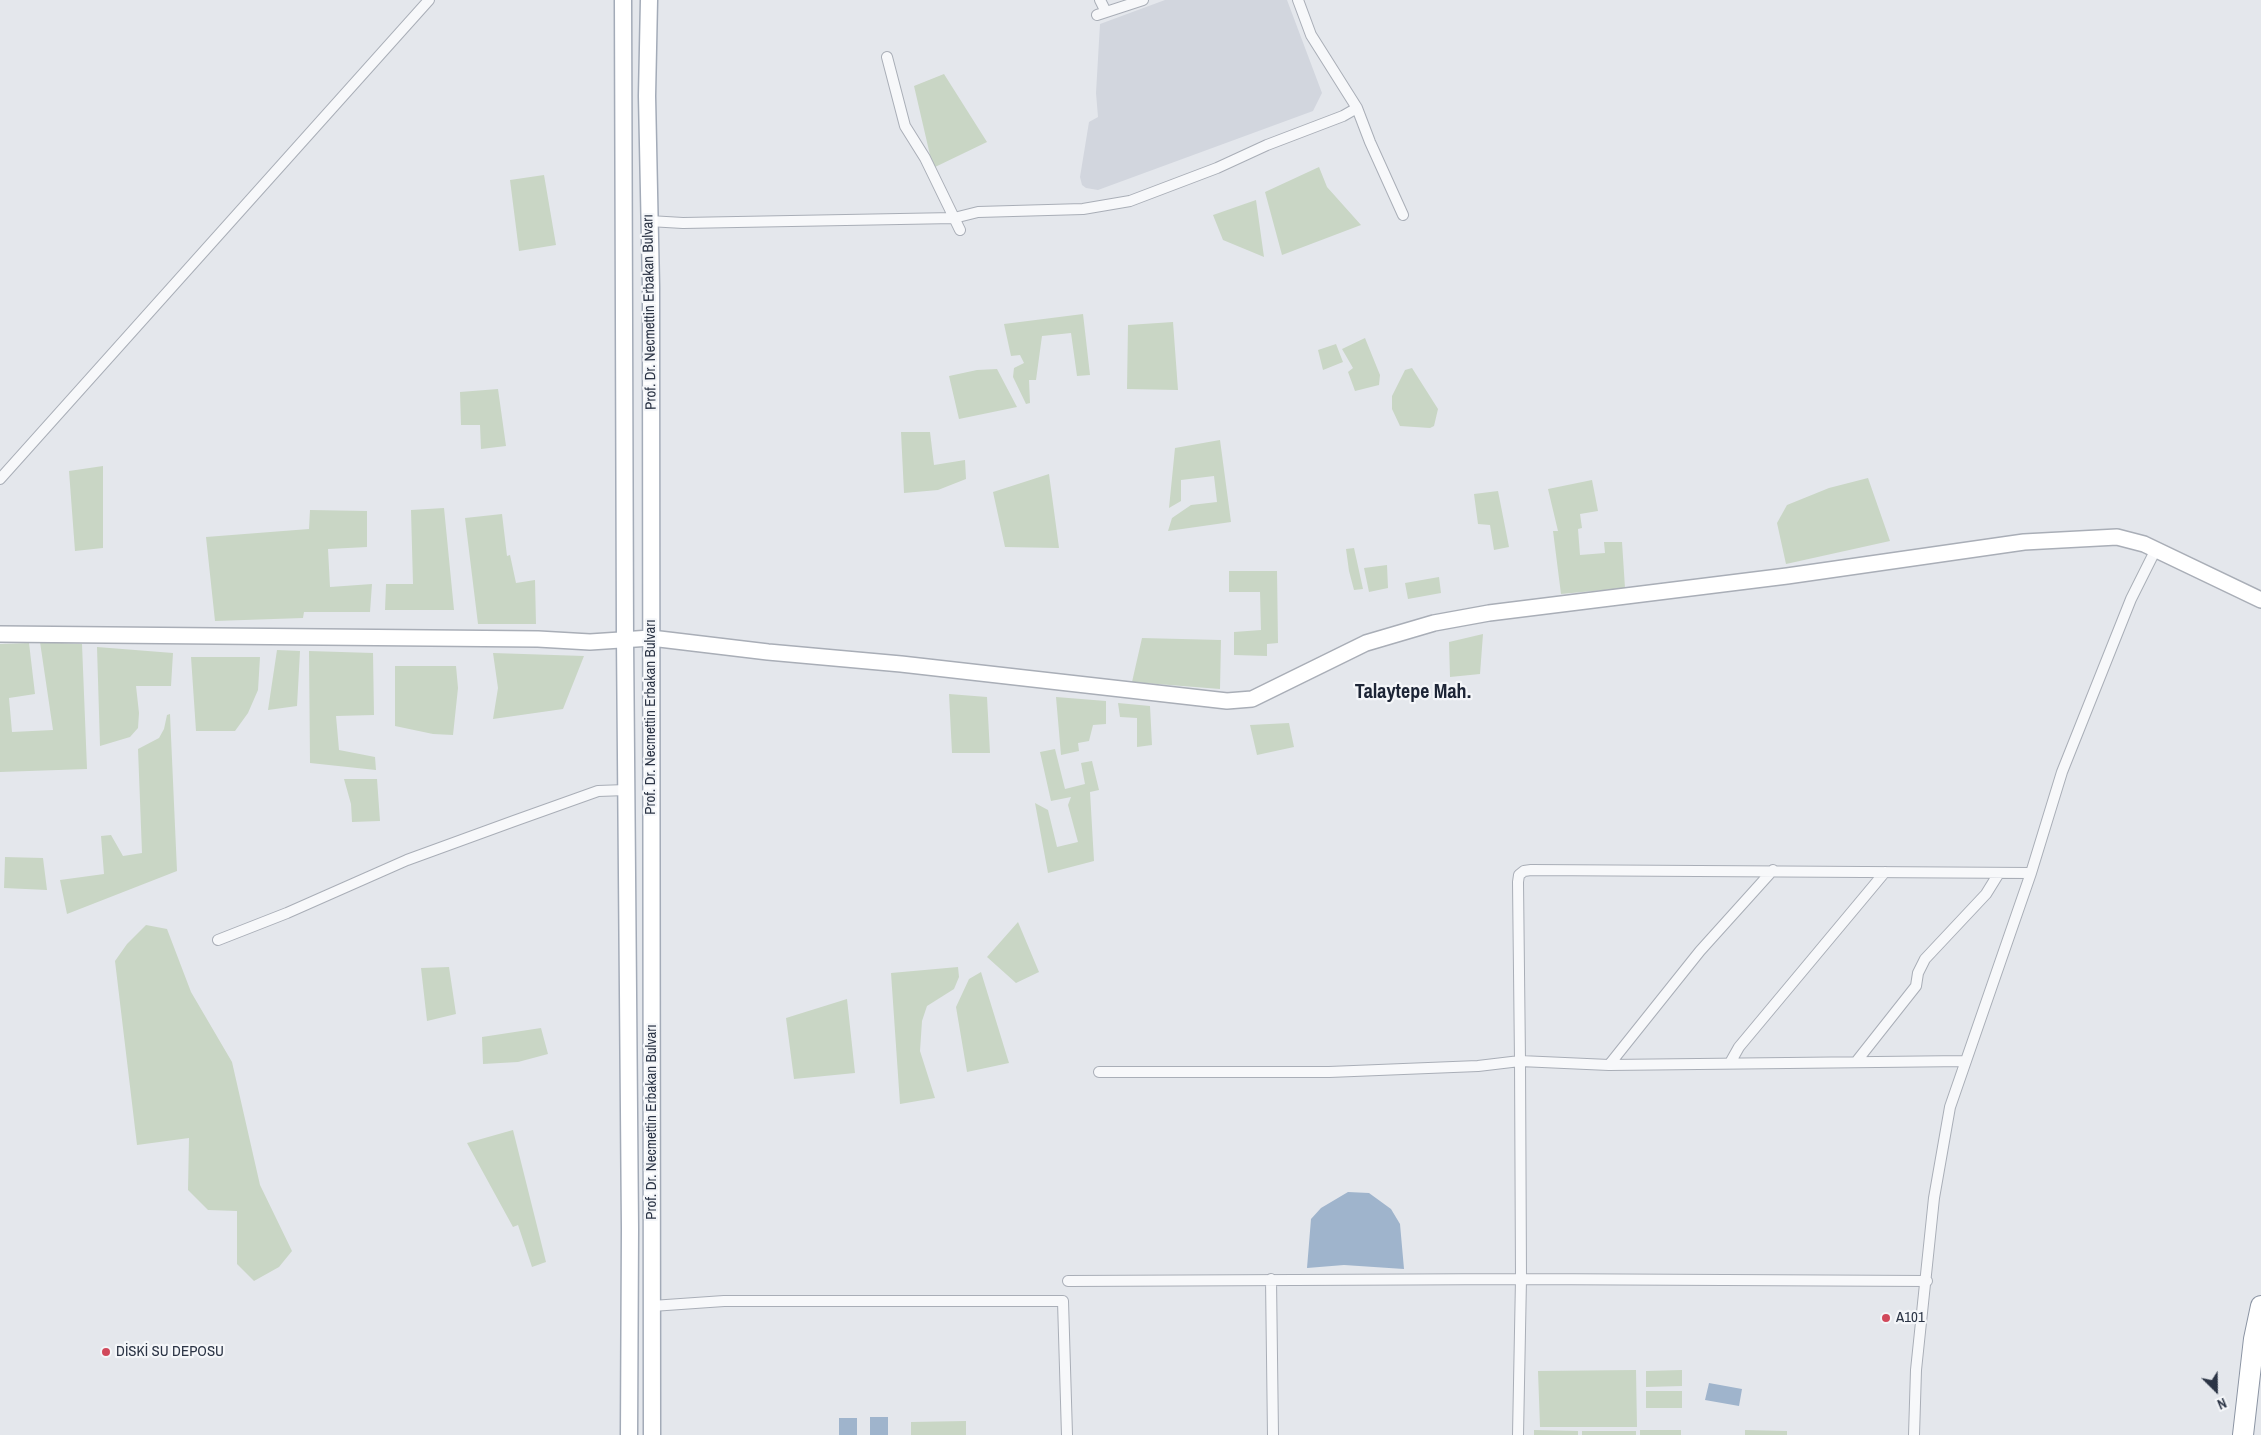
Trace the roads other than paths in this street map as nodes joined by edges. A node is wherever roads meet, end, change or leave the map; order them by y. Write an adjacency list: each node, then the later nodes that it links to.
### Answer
1 (429, 0): 13 (street)
2 (623, 0): 17 (main road, Prof. Dr. Necmettin Erbakan Bulvarı)
3 (649, 0): 11 (main road, Prof. Dr. Necmettin Erbakan Bulvarı)
4 (1100, 0): 5 (street)
5 (1143, 0)
6 (1298, 0): 8 (street)
7 (887, 57): 10 (street)
8 (1357, 108): 9 (street); 10 (street)
9 (1403, 215)
10 (954, 218): 11 (street); 12 (street)
11 (649, 221): 18 (main road, Prof. Dr. Necmettin Erbakan Bulvarı)
12 (960, 230)
13 (0, 479)
14 (2156, 549): 15 (street); 18 (street); 23 (street)
15 (2261, 600)
16 (0, 634): 17 (street)
17 (625, 638): 18 (street); 19 (main road, Prof. Dr. Necmettin Erbakan Bulvarı)
18 (651, 638): 35 (main road, Prof. Dr. Necmettin Erbakan Bulvarı)
19 (626, 790): 24 (street); 37 (main road, Prof. Dr. Necmettin Erbakan Bulvarı)
20 (1773, 870): 21 (street); 25 (street); 29 (street)
21 (1885, 872): 22 (street); 28 (street)
22 (1999, 873): 23 (street); 27 (street)
23 (2032, 874): 26 (street)
24 (218, 940)
25 (1520, 1061): 29 (street); 30 (street); 31 (street)
26 (1966, 1061): 27 (street); 34 (street)
27 (1856, 1062): 28 (street)
28 (1730, 1064): 29 (street)
29 (1609, 1065)
30 (1099, 1072)
31 (1521, 1278): 32 (street); 34 (street); 41 (street)
32 (1271, 1279): 33 (street); 40 (street)
33 (1068, 1280)
34 (1927, 1281): 42 (street)
35 (652, 1306): 38 (main road, Prof. Dr. Necmettin Erbakan Bulvarı); 39 (street)
36 (2261, 1306): 43 (highway)
37 (629, 1435)
38 (652, 1435)
39 (1067, 1435)
40 (1273, 1435)
41 (1518, 1435)
42 (1914, 1435)
43 (2242, 1435)

